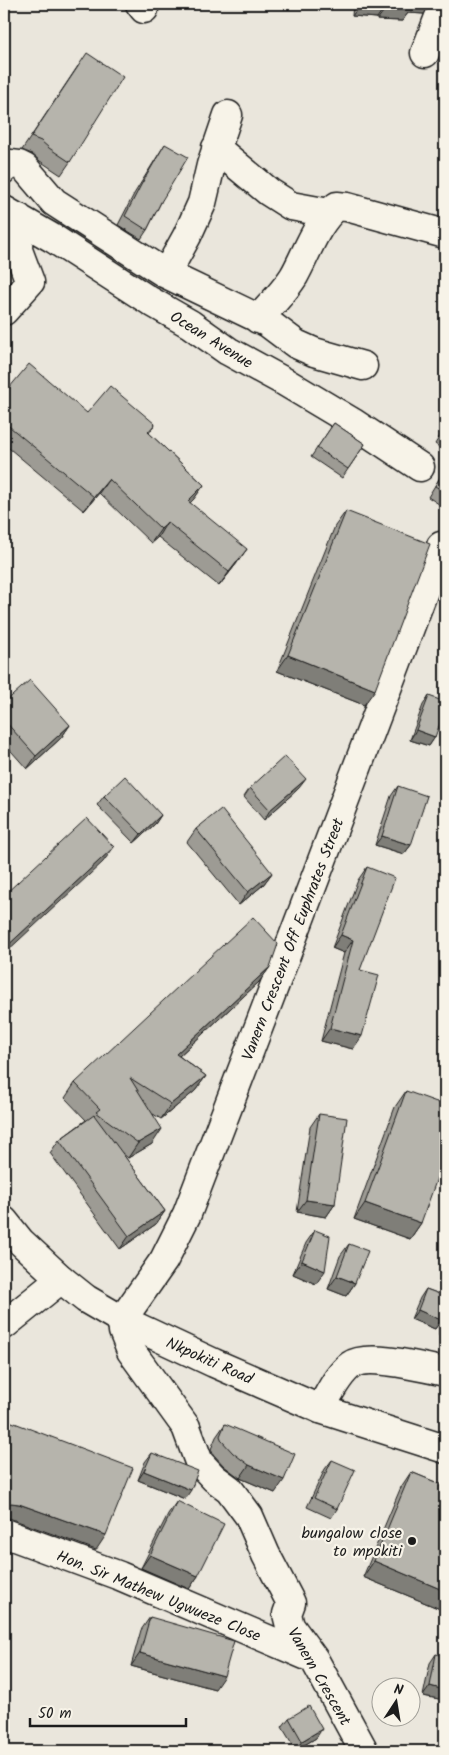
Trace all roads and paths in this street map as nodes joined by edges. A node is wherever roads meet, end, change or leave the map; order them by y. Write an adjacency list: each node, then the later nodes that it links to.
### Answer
1 (444, 4): 2 (street)
2 (425, 53)
3 (228, 115): 4 (street)
4 (216, 148): 6 (street); 9 (street)
5 (4, 169): 9 (street)
6 (329, 212): 8 (street); 11 (street)
7 (11, 214): 10 (street); 13 (street, Ocean Avenue)
8 (445, 234)
9 (166, 274): 11 (street)
10 (4, 311)
11 (258, 319): 12 (street)
12 (363, 366)
13 (420, 468)
14 (442, 546): 17 (street, Vanern Crescent Off Euphrates Street)
15 (4, 1221): 16 (street, Nkpokiti Road)
16 (61, 1279): 17 (street, Nkpokiti Road); 18 (street)
17 (122, 1320): 20 (street, Nkpokiti Road); 23 (street, Vanern Crescent)
18 (4, 1325)
19 (445, 1372): 20 (street)
20 (320, 1409): 21 (street, Nkpokiti Road)
21 (445, 1449)
22 (4, 1533): 23 (street, Hon. Sir Mathew Ugwueze Close)
23 (314, 1659): 24 (street, Vanern Crescent)
24 (364, 1751)

